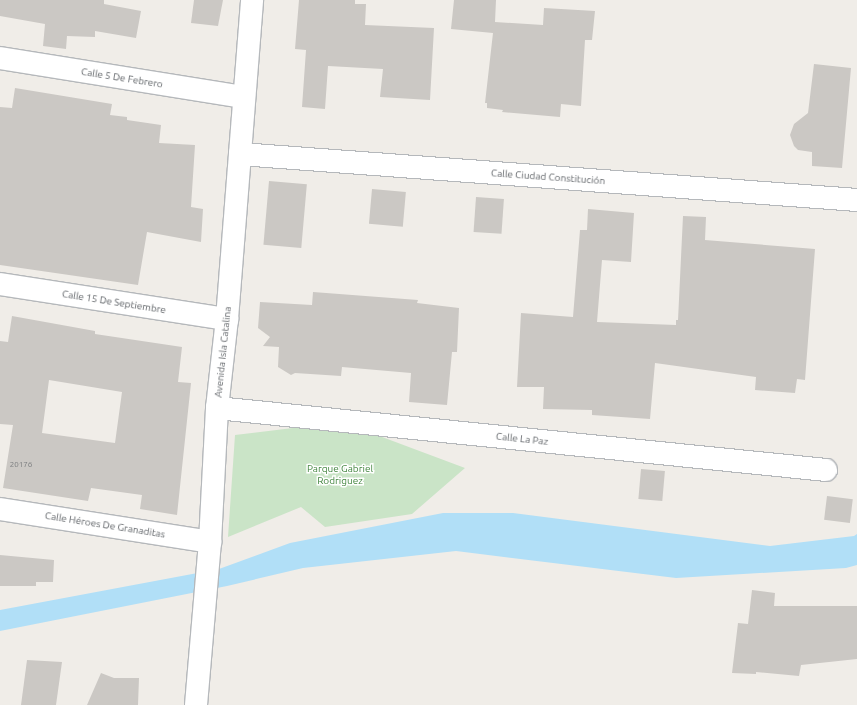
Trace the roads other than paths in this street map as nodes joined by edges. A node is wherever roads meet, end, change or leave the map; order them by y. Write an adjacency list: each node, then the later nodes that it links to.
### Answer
1 (252, 0): 3 (street, Avenida Isla Catalina)
2 (0, 58): 3 (street, Calle 5 De Febrero)
3 (244, 97): 4 (street, Avenida Isla Catalina)
4 (240, 154): 5 (street, Calle Ciudad Constitución); 7 (street, Avenida Isla Catalina)
5 (857, 200)
6 (0, 284): 7 (street, Calle 15 De Septiembre)
7 (227, 319): 8 (street, Avenida Isla Catalina)
8 (217, 408): 9 (street, Calle La Paz); 11 (street, Avenida Isla Catalina)
9 (826, 470)
10 (0, 509): 11 (street, Calle Héroes De Granaditas)
11 (209, 549): 12 (street, Avenida Isla Catalina)
12 (196, 705)

